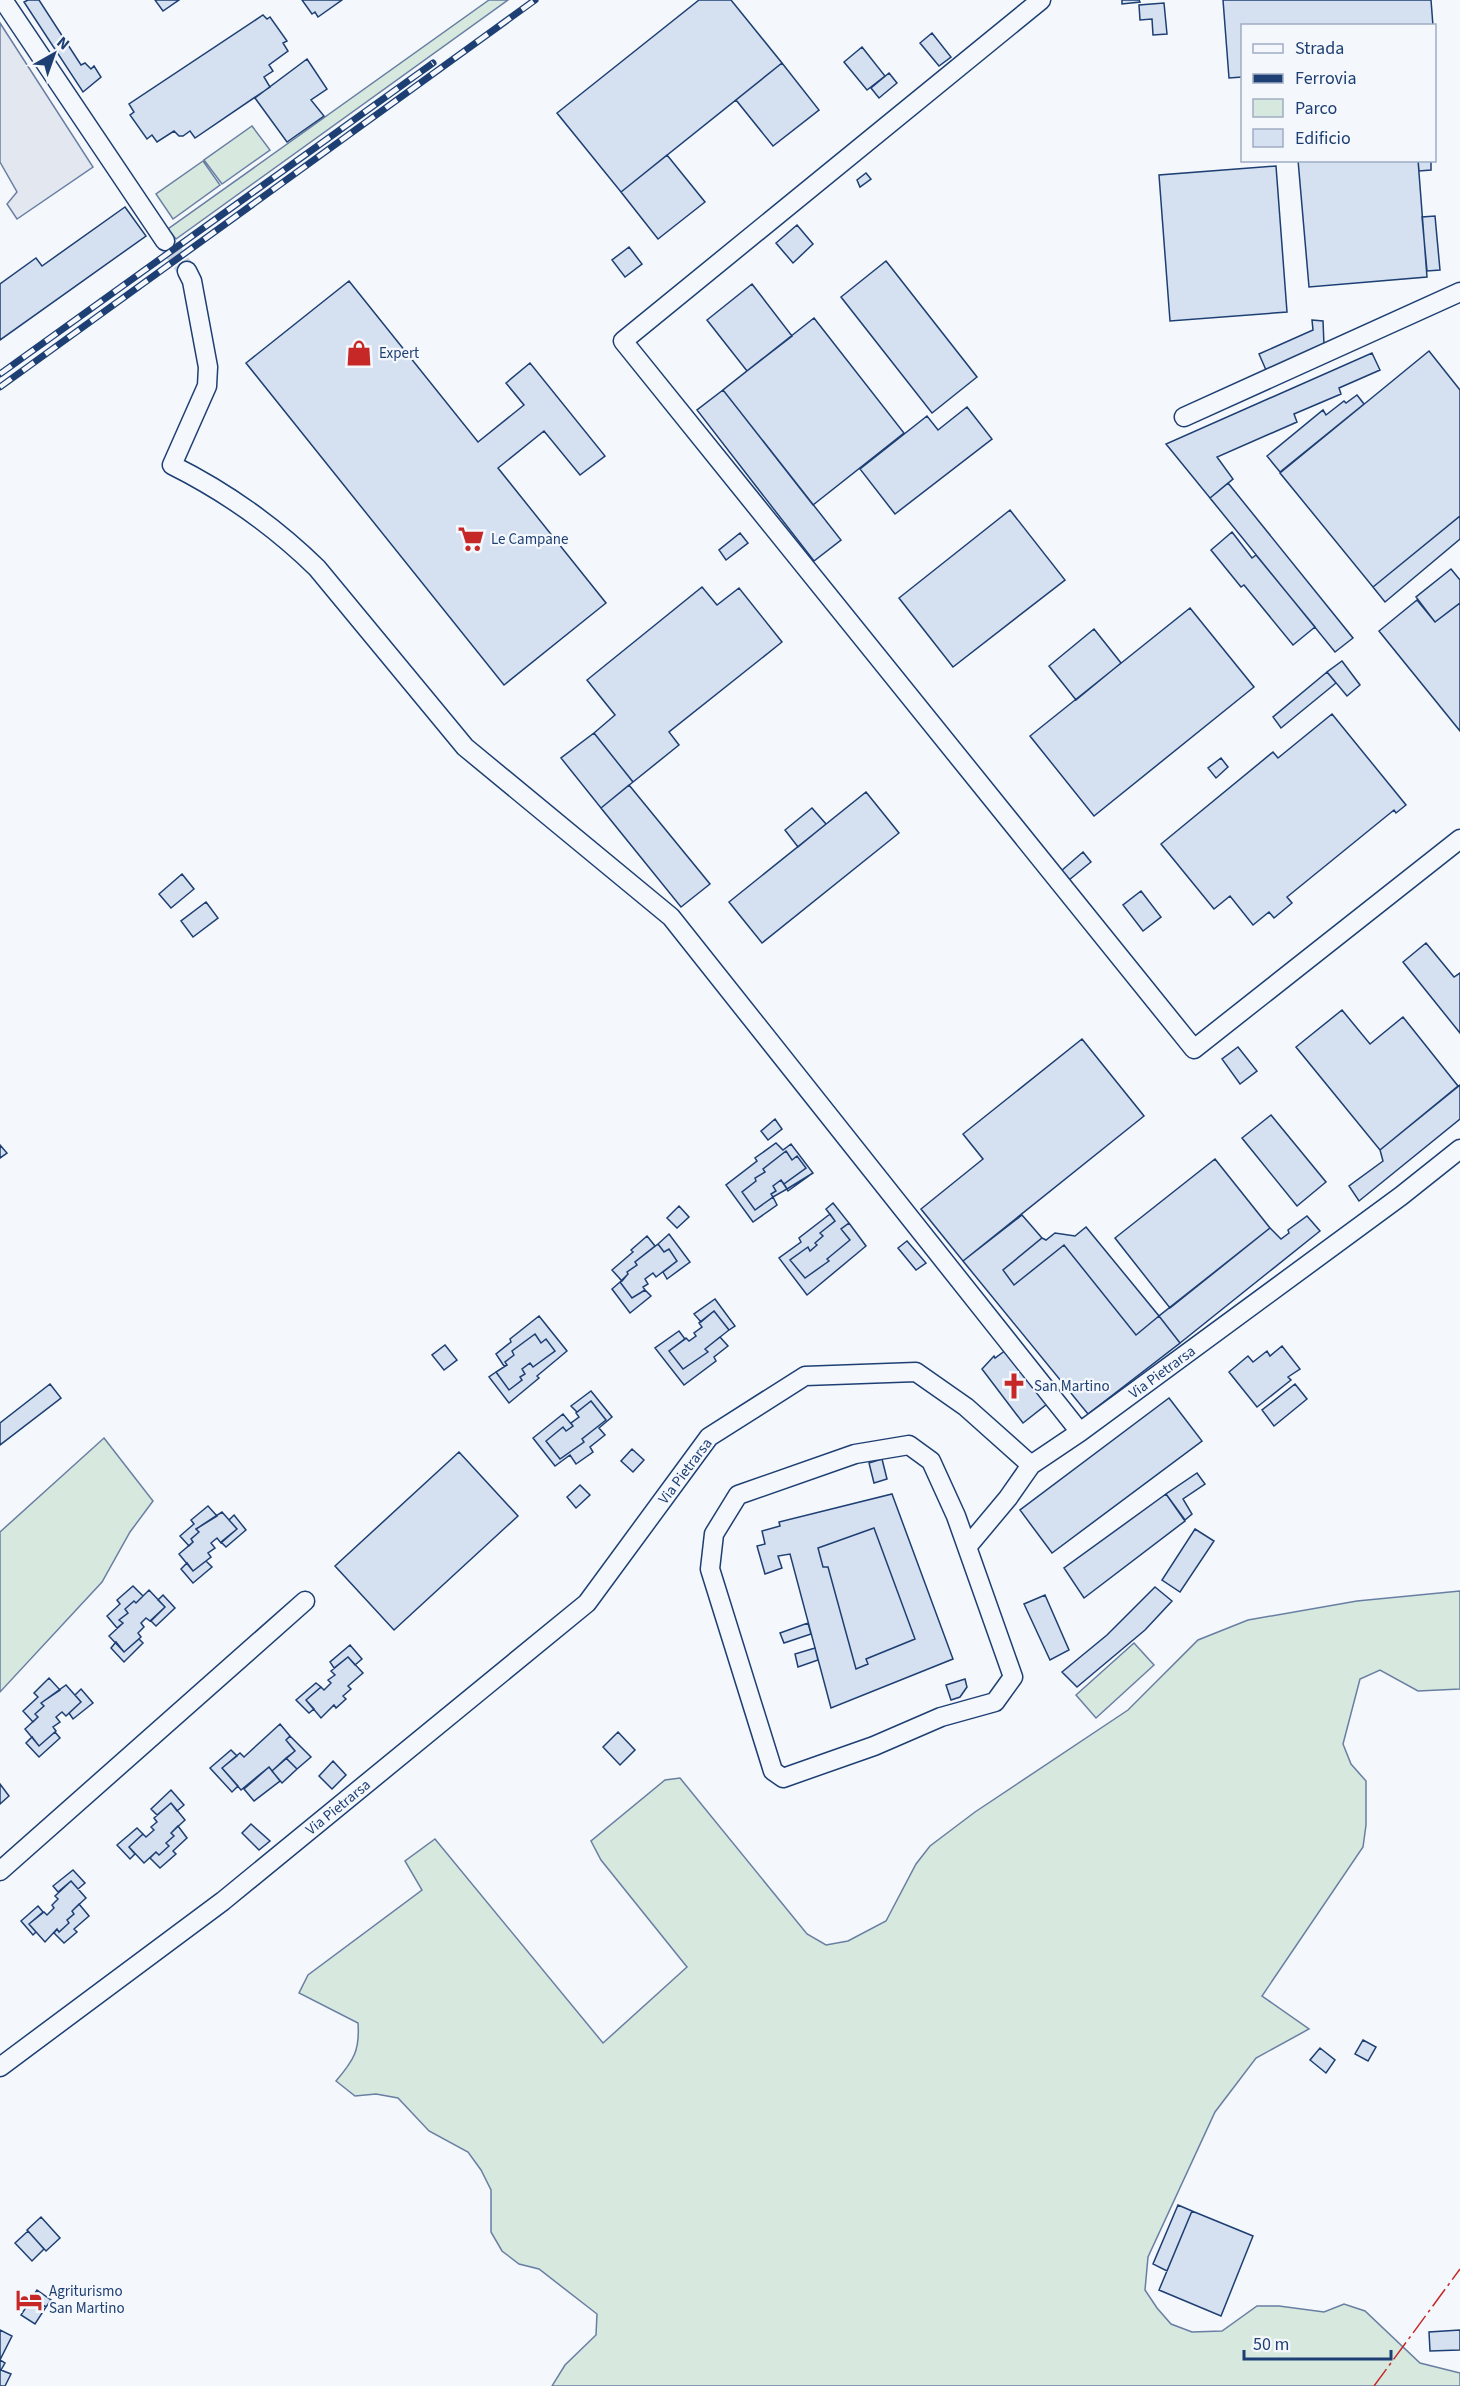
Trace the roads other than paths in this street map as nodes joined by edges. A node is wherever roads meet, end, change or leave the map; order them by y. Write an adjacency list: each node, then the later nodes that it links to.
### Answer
1 (3, 0): 3 (street)
2 (1041, 0): 7 (street)
3 (165, 241)
4 (187, 271): 9 (street)
5 (1460, 292): 6 (street)
6 (1184, 417)
7 (1460, 839)
8 (1460, 1149): 9 (street, Via Pietrarsa)
9 (1080, 1432): 10 (street, Via Pietrarsa)
10 (1031, 1465): 11 (street); 14 (street, Via Pietrarsa)
11 (966, 1547): 11 (street)
12 (306, 1601): 13 (street)
13 (0, 1871)
14 (0, 2067)

